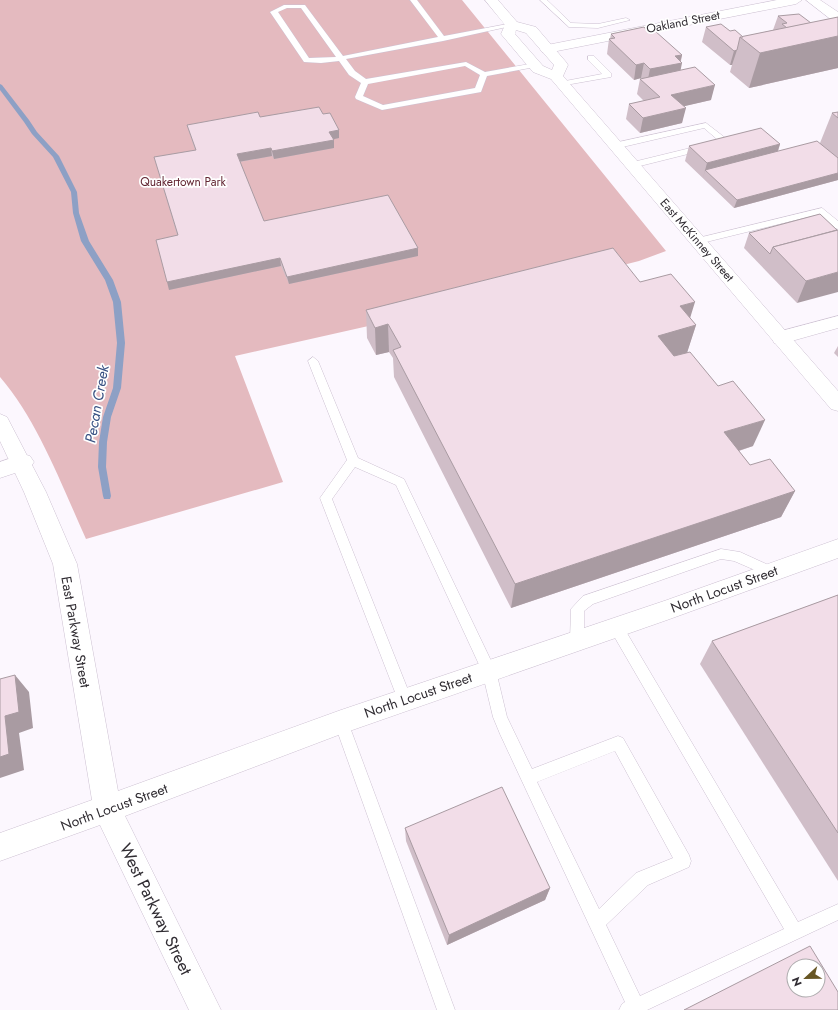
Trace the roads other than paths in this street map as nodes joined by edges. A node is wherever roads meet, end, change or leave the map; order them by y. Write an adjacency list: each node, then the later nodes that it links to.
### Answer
1 (413, 0): 9 (lane)
2 (491, 0): 8 (main road)
3 (543, 0): 7 (lane)
4 (796, 0): 10 (main road, Oakland Street)
5 (812, 0): 6 (main road)
6 (838, 18)
7 (626, 20)
8 (512, 25): 9 (lane); 10 (main road); 13 (main road, East McKinney Street)
9 (443, 39): 11 (lane)
10 (547, 49): 15 (main road)
11 (342, 58): 11 (lane); 16 (lane)
12 (591, 58): 15 (lane)
13 (534, 65): 14 (lane); 15 (main road, East McKinney Street)
14 (484, 74): 16 (lane); 16 (lane)
15 (559, 80): 17 (main road, East McKinney Street)
16 (365, 82)
17 (614, 146): 18 (main road, East McKinney Street); 18 (lane)
18 (632, 165): 20 (main road, East McKinney Street)
19 (838, 226): 20 (lane)
20 (698, 241): 22 (main road, East McKinney Street)
21 (838, 322): 22 (main road)
22 (781, 338): 24 (main road, East McKinney Street)
23 (313, 361): 26 (lane)
24 (838, 404)
25 (0, 422): 27 (main road)
26 (353, 461): 33 (lane); 34 (lane)
27 (23, 462): 28 (main road); 37 (main road, East Parkway Street)
28 (0, 470)
29 (838, 548): 30 (main road, North Locust Street)
30 (771, 572): 31 (main road, North Locust Street); 32 (lane)
31 (616, 627): 32 (main road, North Locust Street); 41 (lane)
32 (577, 641): 33 (main road, North Locust Street)
33 (490, 671): 34 (main road, North Locust Street); 36 (lane)
34 (404, 700): 35 (main road, North Locust Street)
35 (341, 722): 37 (main road, North Locust Street); 44 (lane)
36 (528, 778): 40 (lane); 40 (lane)
37 (107, 809): 38 (main road, North Locust Street); 43 (main road, West Parkway Street)
38 (0, 847)
39 (836, 917): 41 (lane)
40 (596, 923): 42 (lane)
41 (795, 932): 42 (lane)
42 (632, 1008)
43 (205, 1010)
44 (446, 1010)

